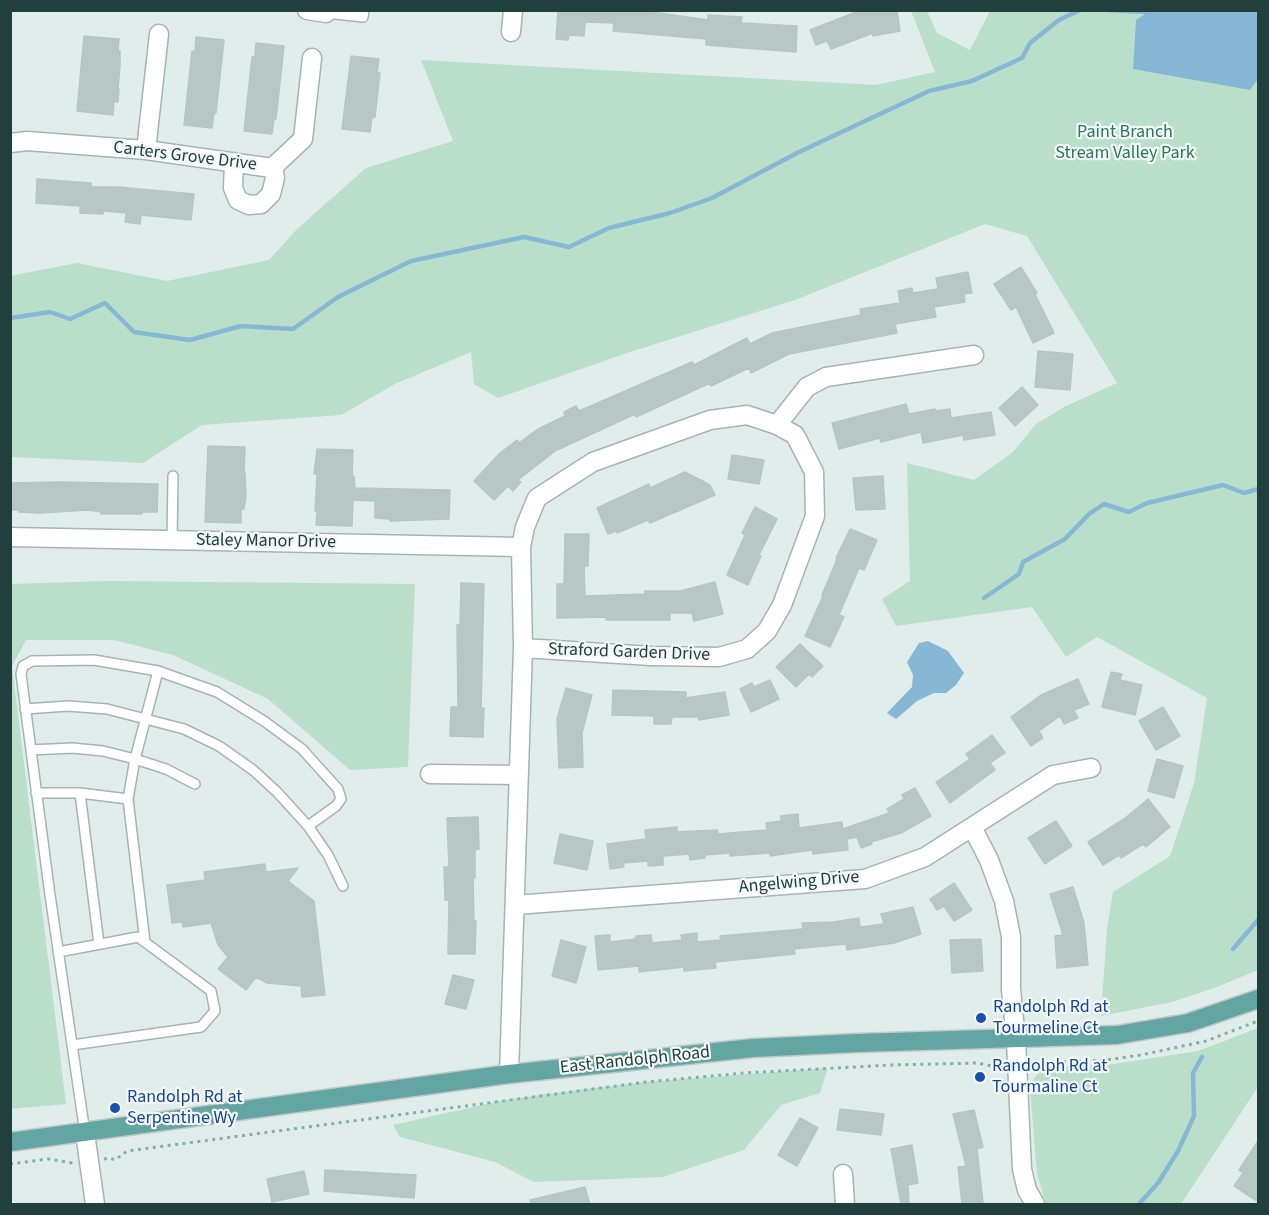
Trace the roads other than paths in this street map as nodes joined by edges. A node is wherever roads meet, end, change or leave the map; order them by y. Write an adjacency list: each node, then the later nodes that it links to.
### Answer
1 (307, 10): 4 (street)
2 (364, 10): 4 (lane)
3 (513, 10): 5 (street)
4 (326, 12)
5 (511, 32)
6 (159, 34): 9 (street)
7 (312, 58): 11 (street, Carters Grove Drive)
8 (10, 142): 9 (street, Carters Grove Drive)
9 (146, 150): 10 (street, Carters Grove Drive)
10 (234, 162): 11 (street, Carters Grove Drive); 11 (street)
11 (273, 166)
12 (974, 355): 13 (street)
13 (777, 425): 17 (street, Straford Garden Drive); 18 (street, Straford Garden Drive)
14 (173, 476): 16 (lane)
15 (10, 537): 16 (street, Staley Manor Drive)
16 (172, 540): 17 (street, Staley Manor Drive)
17 (521, 547): 18 (street, Straford Garden Drive)
18 (523, 648): 26 (street, Straford Garden Drive)
19 (158, 671): 20 (lane); 21 (lane); 31 (lane)
20 (25, 709): 21 (lane); 22 (lane)
21 (145, 718): 23 (lane); 31 (lane)
22 (31, 750): 23 (lane); 28 (lane)
23 (135, 759): 27 (lane); 30 (lane)
24 (1091, 768): 32 (street, Angelwing Drive)
25 (430, 774): 26 (street)
26 (519, 775): 34 (street, Straford Garden Drive)
27 (195, 784)
28 (36, 793): 29 (lane); 37 (lane)
29 (80, 793): 30 (lane); 36 (lane)
30 (128, 799): 35 (lane)
31 (308, 826): 33 (lane)
32 (972, 827): 34 (street, Angelwing Drive); 39 (street)
33 (343, 886)
34 (515, 905): 41 (street, Straford Garden Drive)
35 (144, 942): 36 (lane); 40 (lane)
36 (99, 944): 37 (lane)
37 (58, 952): 40 (lane)
38 (1258, 999): 39 (main road, East Randolph Road)
39 (1016, 1040): 41 (main road, East Randolph Road); 47 (street)
40 (72, 1045): 42 (lane)
41 (509, 1074): 42 (main road, East Randolph Road)
42 (85, 1133): 43 (main road, East Randolph Road); 45 (street)
43 (10, 1142)
44 (843, 1174): 46 (street)
45 (95, 1204)
46 (845, 1204)
47 (1035, 1204)

